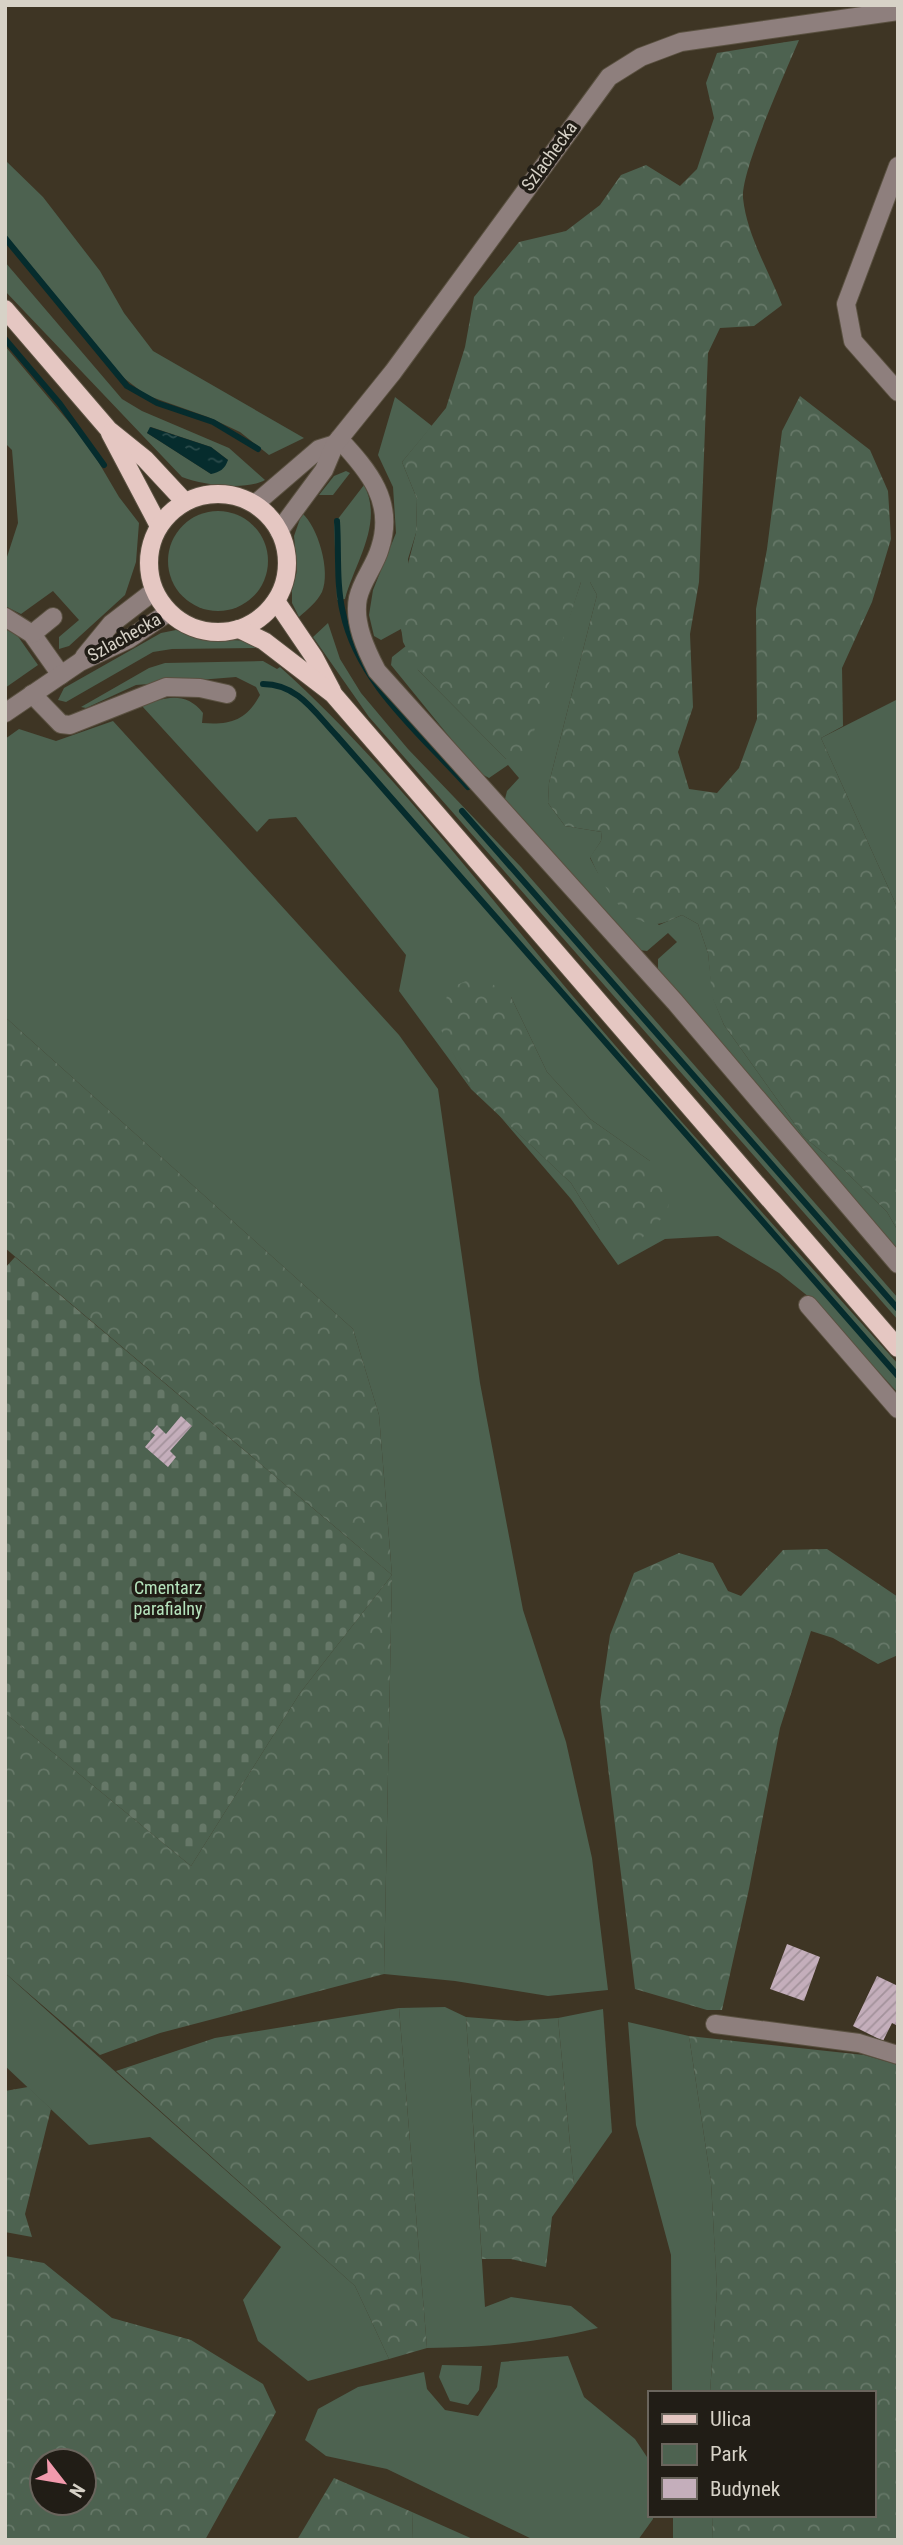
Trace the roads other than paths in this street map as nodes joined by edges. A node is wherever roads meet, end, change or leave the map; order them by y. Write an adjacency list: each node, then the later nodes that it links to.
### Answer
1 (898, 11): 6 (street, Szlachecka)
2 (898, 166): 4 (street)
3 (5, 309): 5 (main road)
4 (898, 392)
5 (108, 430): 7 (main road); 9 (main road)
6 (337, 441): 8 (street, Szlachecka); 10 (street, Szlachecka); 24 (street)
7 (185, 502): 8 (main road); 9 (main road)
8 (255, 504): 10 (main road)
9 (159, 526): 11 (main road)
10 (279, 531): 12 (main road)
11 (154, 591): 13 (main road); 18 (street, Szlachecka)
12 (276, 601): 16 (main road); 22 (main road)
13 (169, 612): 16 (main road); 18 (street, Szlachecka)
14 (5, 617): 17 (street)
15 (53, 617): 17 (street)
16 (239, 629): 22 (main road)
17 (32, 634): 19 (street)
18 (80, 662): 19 (street, Szlachecka)
19 (61, 675): 20 (street, Szlachecka)
20 (32, 694): 21 (street); 23 (street, Szlachecka)
21 (227, 694)
22 (333, 694): 26 (main road)
23 (5, 713)
24 (898, 1264)
25 (808, 1305): 27 (street)
26 (898, 1348)
27 (898, 1409)
28 (715, 2024): 29 (street)
29 (898, 2055)

